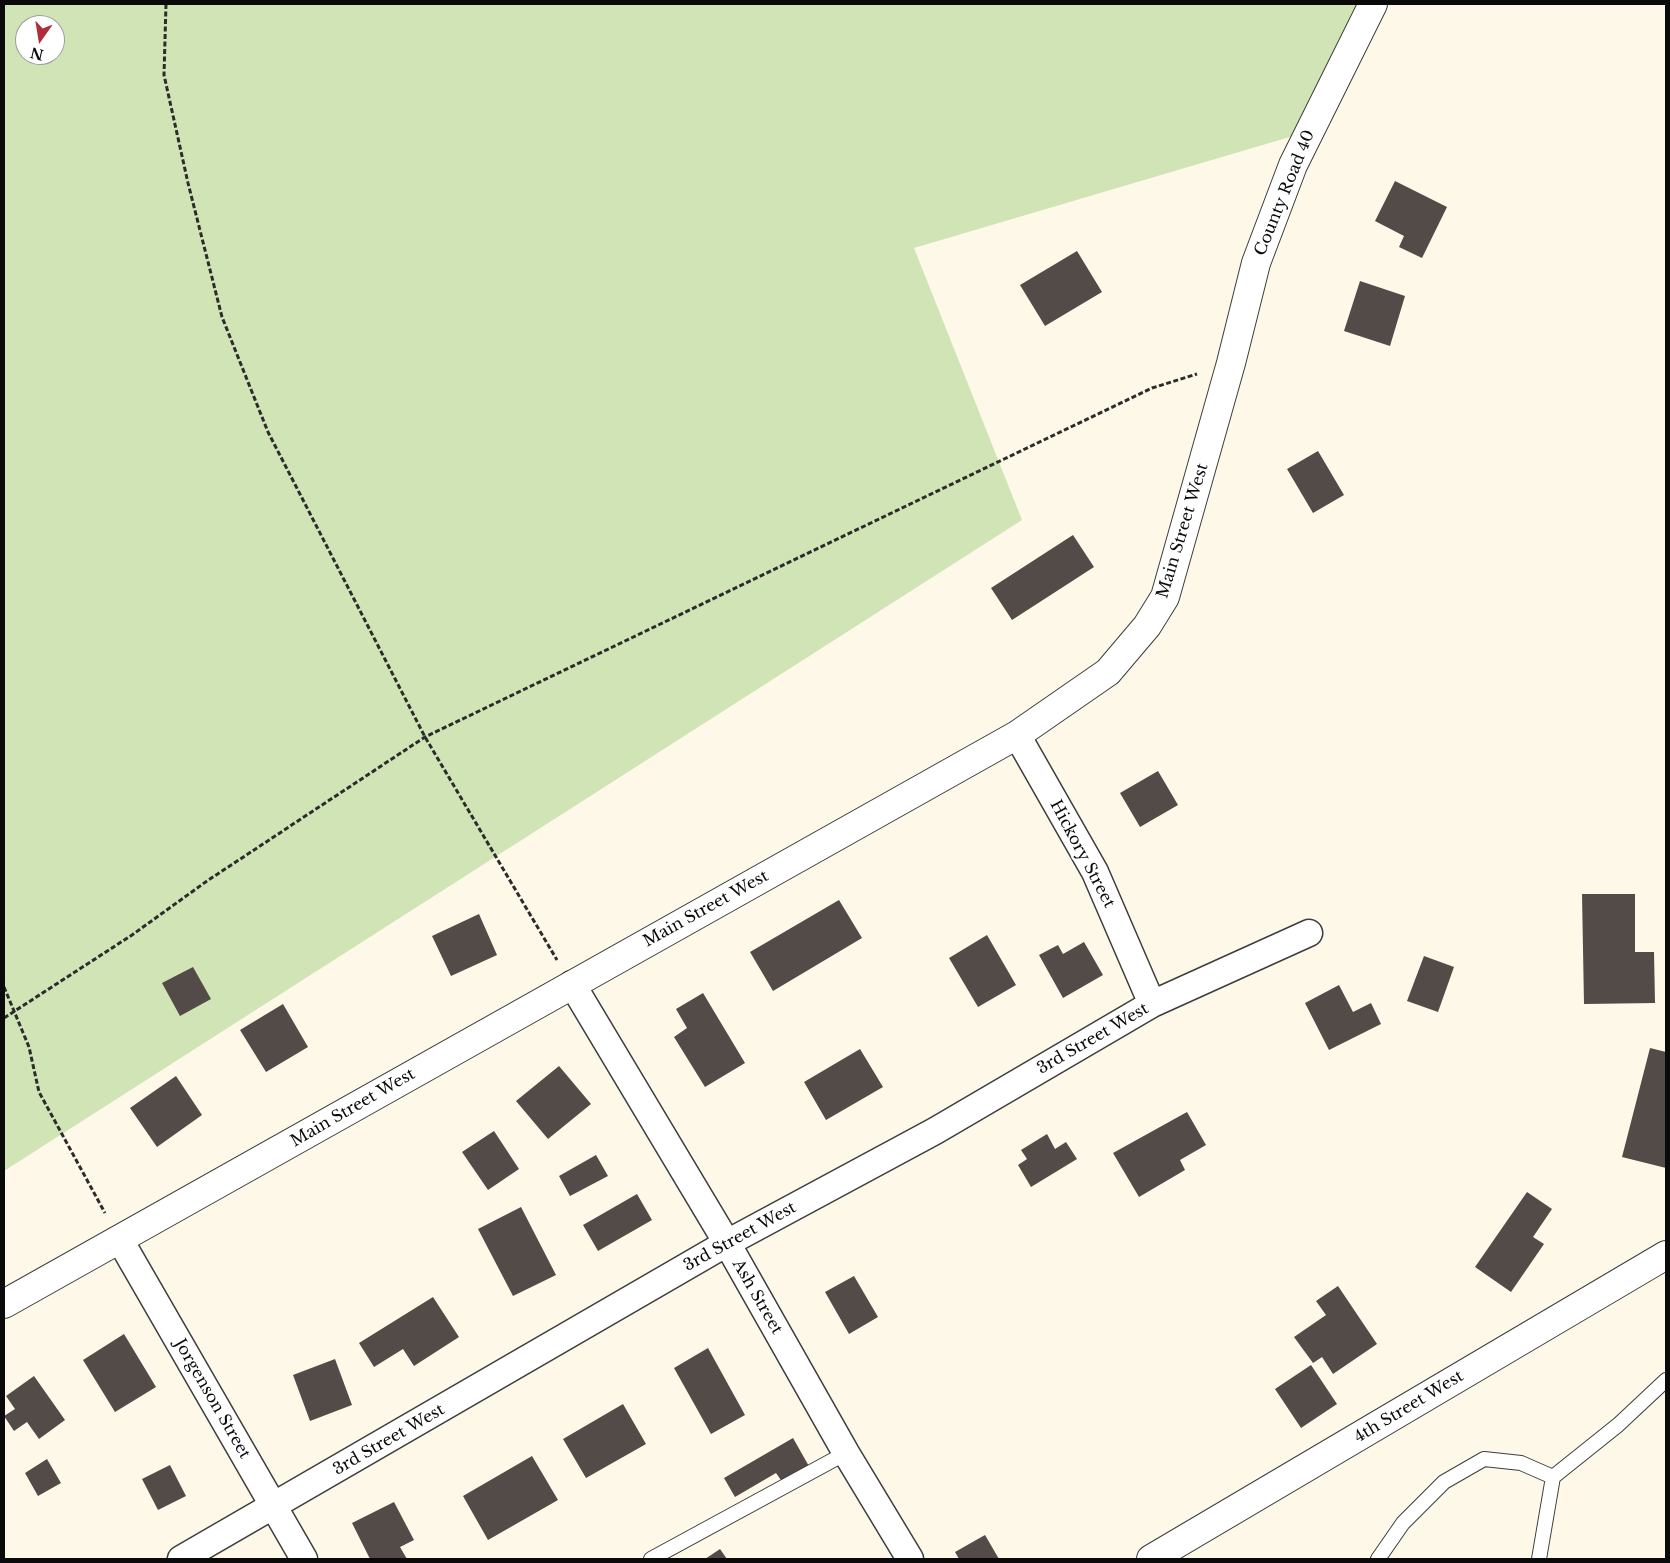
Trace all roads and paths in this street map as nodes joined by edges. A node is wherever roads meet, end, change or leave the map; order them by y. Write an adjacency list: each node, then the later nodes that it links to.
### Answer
1 (166, 4): 5 (path)
2 (1373, 4): 3 (street, County Road 40)
3 (1231, 363): 4 (street, Main Street West); 5 (path)
4 (1017, 735): 7 (street, Main Street West); 9 (street, Hickory Street)
5 (425, 737): 7 (path); 10 (path)
6 (1309, 933): 9 (street, 3rd Street West)
7 (572, 984): 12 (street, Main Street West); 13 (street, Ash Street)
8 (4, 987): 10 (path)
9 (1152, 1004): 13 (street, 3rd Street West)
10 (14, 1011): 11 (path); 12 (path)
11 (4, 1018)
12 (120, 1240): 15 (street, Main Street West); 19 (street, Jorgenson Street)
13 (727, 1243): 17 (street, Ash Street); 19 (street, 3rd Street West)
14 (1666, 1255): 24 (street, 4th Street West)
15 (4, 1304)
16 (1666, 1380): 18 (lane)
17 (846, 1453): 22 (lane); 23 (street, Ash Street)
18 (1554, 1476): 25 (lane); 26 (lane)
19 (275, 1507): 20 (street, 3rd Street West); 21 (street, Jorgenson Street)
20 (181, 1559)
21 (304, 1559)
22 (651, 1559)
23 (910, 1559)
24 (1151, 1559)
25 (1378, 1559)
26 (1539, 1559)

